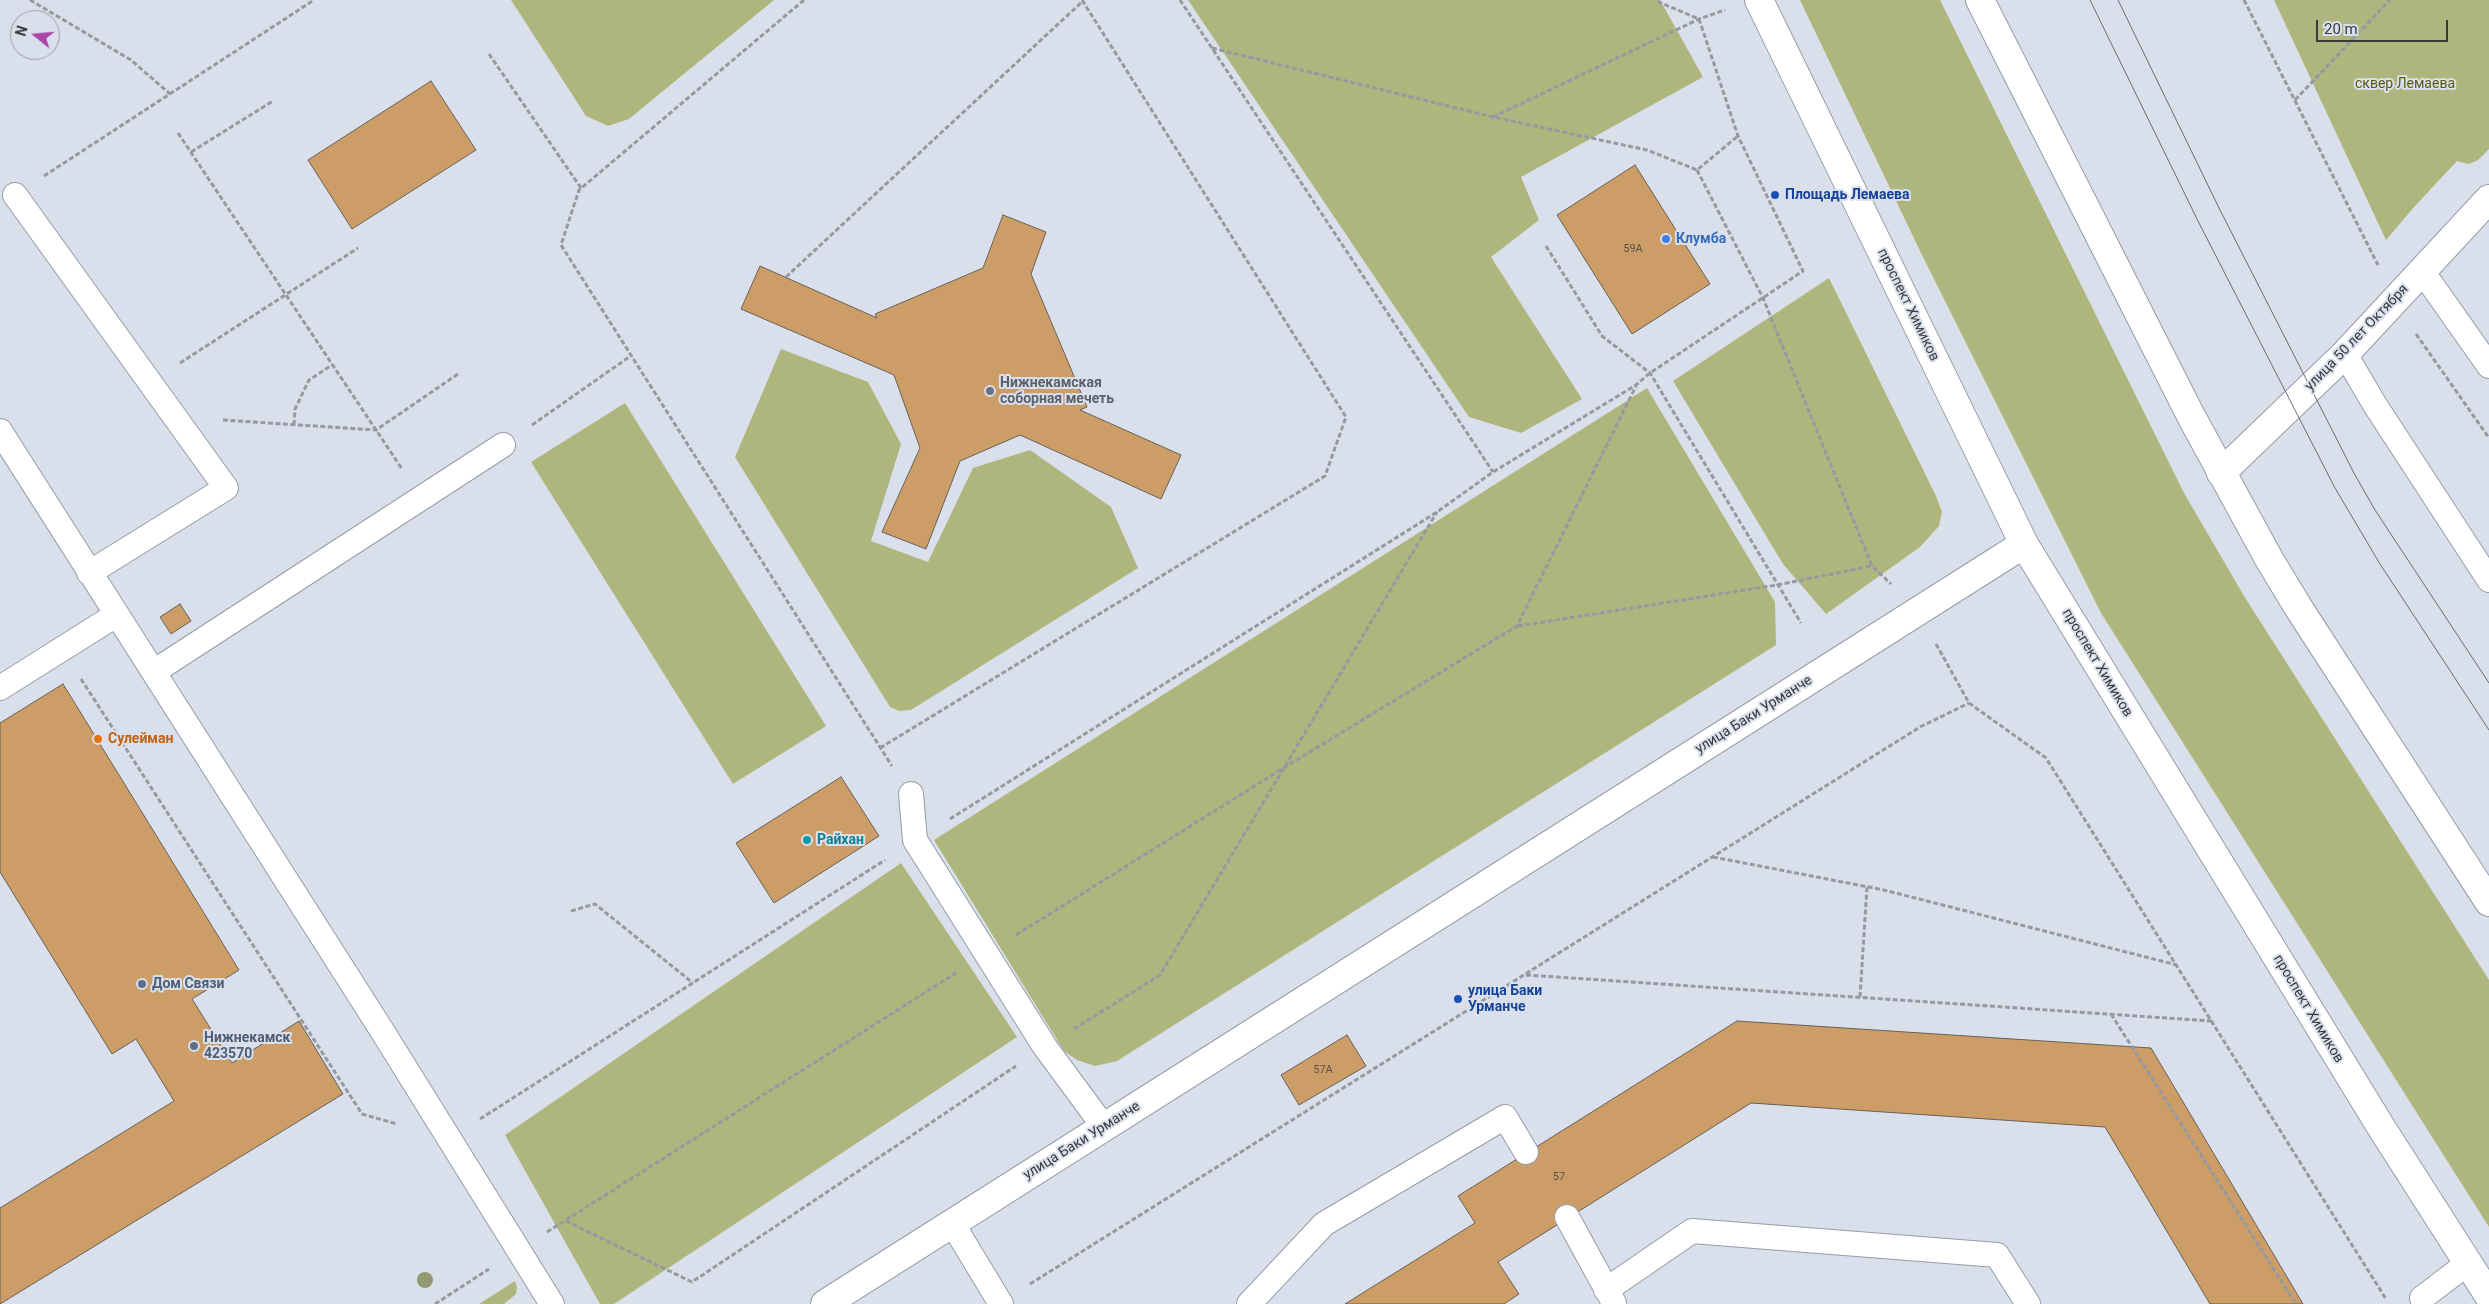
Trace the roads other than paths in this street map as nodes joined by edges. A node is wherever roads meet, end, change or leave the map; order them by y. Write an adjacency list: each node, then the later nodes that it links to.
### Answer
1 (1759, 0): 11 (main road, проспект Химиков)
2 (1980, 0): 10 (main road)
3 (15, 195): 12 (lane)
4 (2489, 199): 5 (main road, улица 50 лет Октября)
5 (2422, 271): 6 (main road, улица 50 лет Октября); 7 (lane)
6 (2345, 354): 10 (main road, улица 50 лет Октября); 13 (lane)
7 (2489, 366)
8 (0, 431): 12 (lane)
9 (503, 445): 15 (lane)
10 (2221, 473): 18 (main road)
11 (2024, 544): 19 (main road, улица Баки Урманче); 23 (main road, проспект Химиков)
12 (89, 574): 14 (lane)
13 (2489, 580)
14 (116, 615): 15 (lane); 16 (lane)
15 (155, 671): 27 (lane)
16 (0, 688)
17 (911, 794): 19 (lane)
18 (2489, 902)
19 (1104, 1127): 22 (main road, улица Баки Урманче)
20 (1526, 1152): 30 (lane)
21 (1567, 1217): 25 (lane)
22 (952, 1223): 28 (main road, улица Баки Урманче); 29 (lane)
23 (2468, 1263): 24 (main road, проспект Химиков); 26 (lane)
24 (2489, 1296)
25 (1610, 1297): 31 (lane)
26 (2422, 1298)
27 (552, 1304)
28 (825, 1304)
29 (1001, 1304)
30 (1249, 1304)
31 (2028, 1304)

